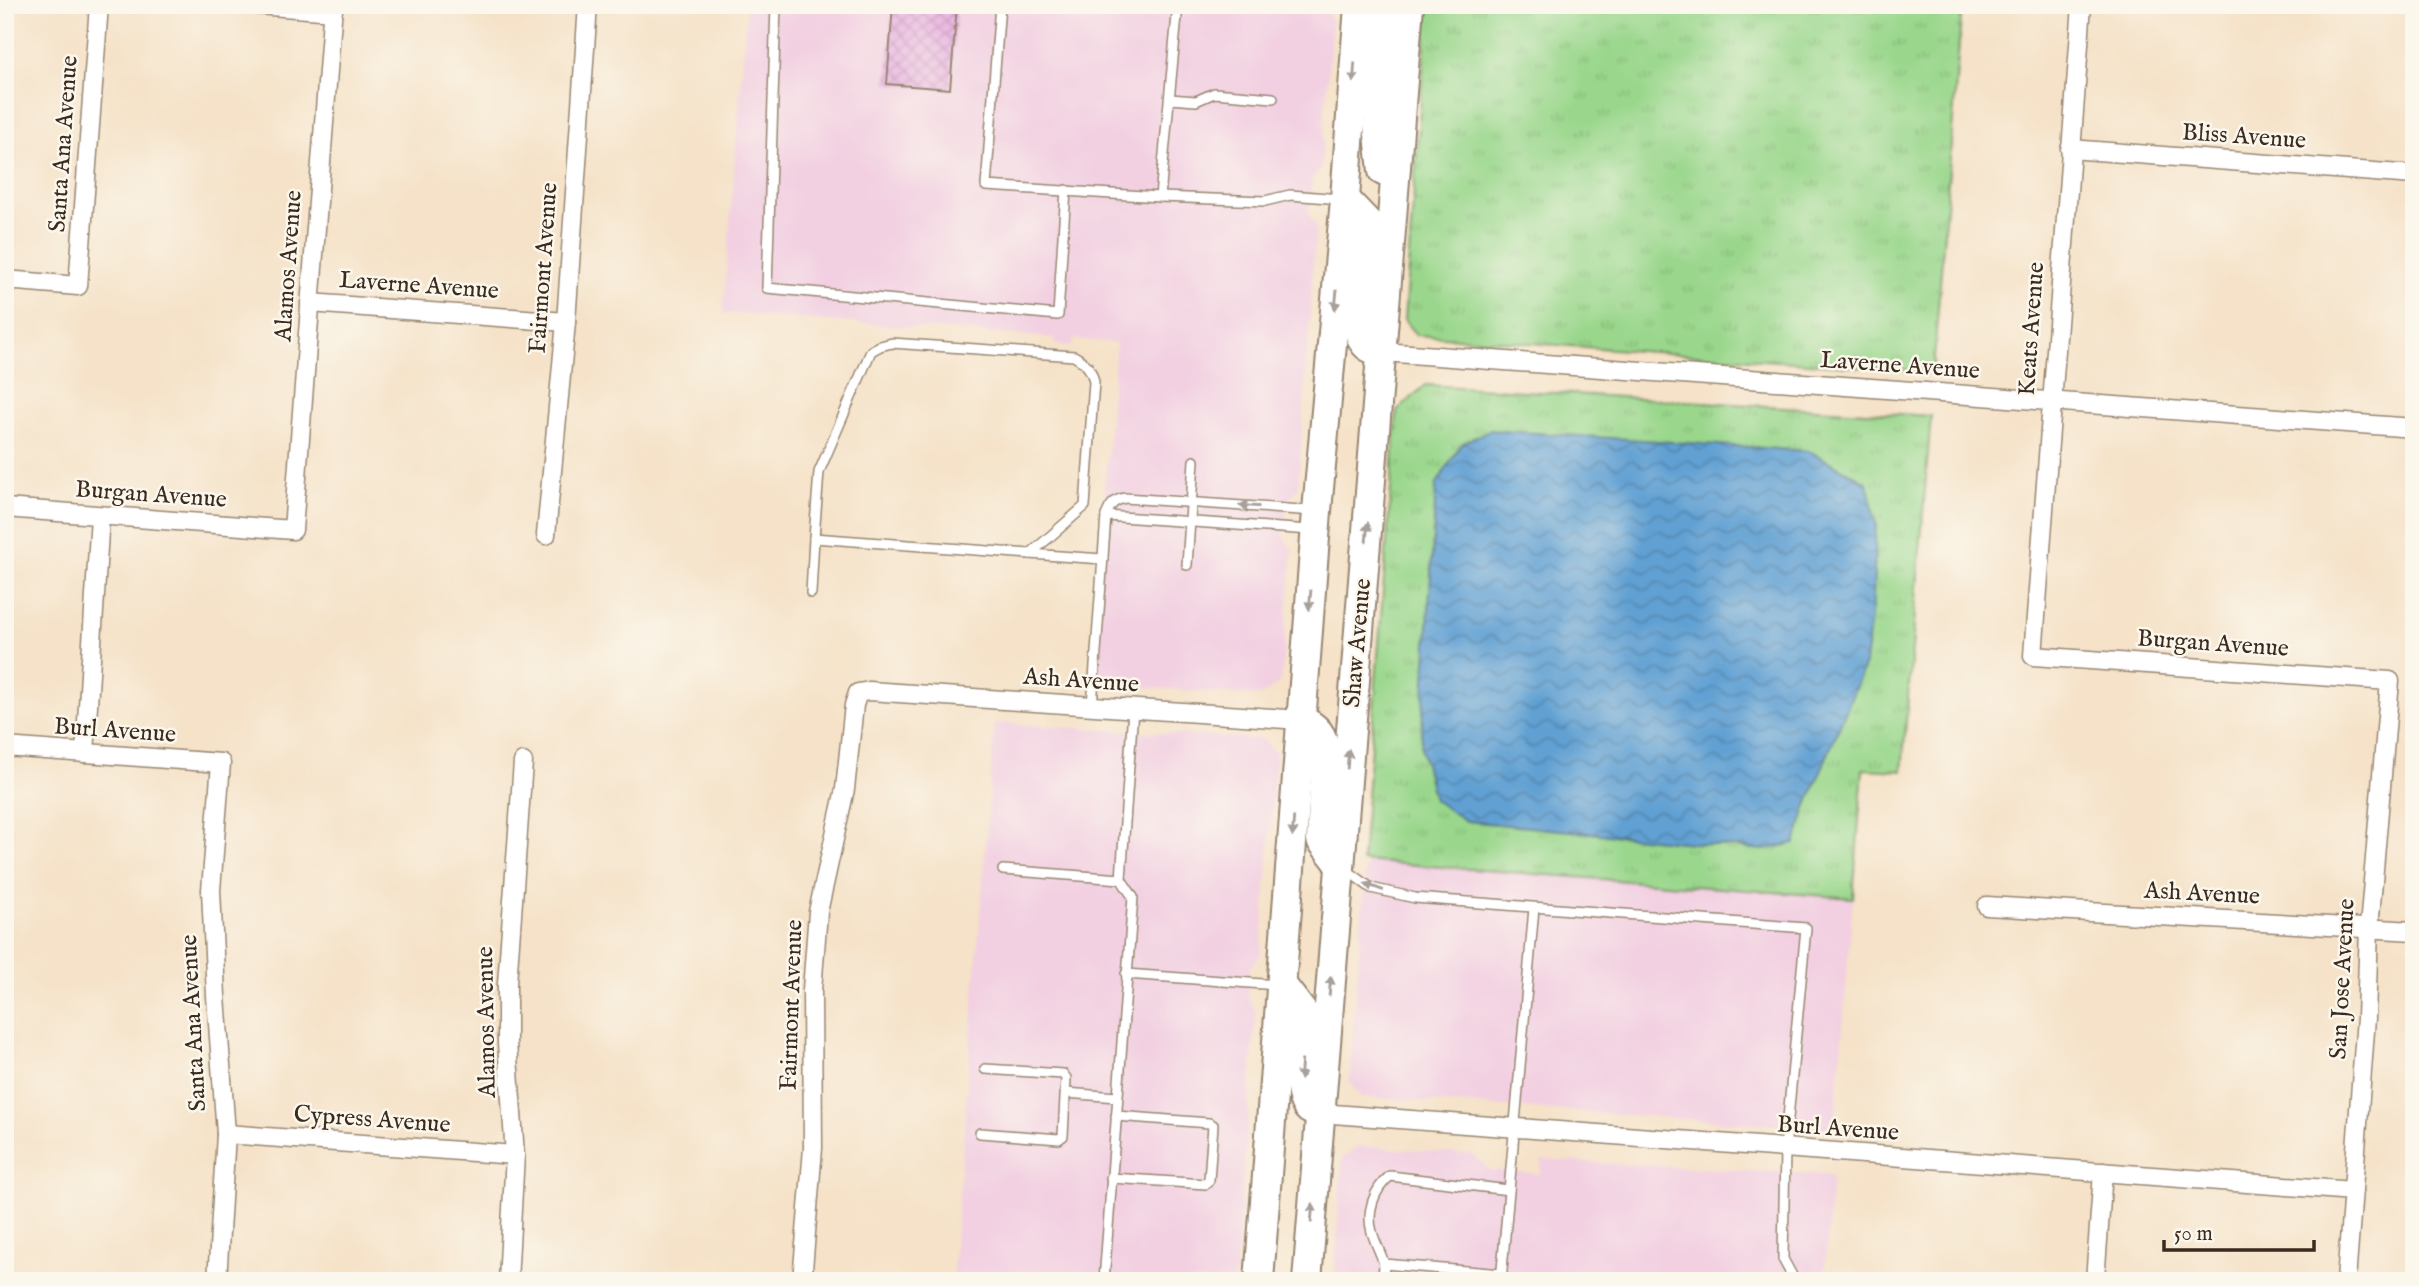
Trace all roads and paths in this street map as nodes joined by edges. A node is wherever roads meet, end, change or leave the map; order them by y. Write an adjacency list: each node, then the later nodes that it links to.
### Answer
1 (99, 5): 20 (street, Santa Ana Avenue)
2 (258, 5): 11 (street)
3 (588, 5): 22 (street, Fairmont Avenue)
4 (776, 5): 16 (lane)
5 (1000, 5): 16 (lane)
6 (1178, 5): 13 (lane)
7 (1359, 5): 18 (main road, Shaw Avenue, one-way to 18)
8 (1384, 5): 19 (main road)
9 (1409, 5): 19 (main road, Shaw Avenue)
10 (2082, 5): 14 (street, Keats Avenue)
11 (333, 8): 21 (street, Alamos Avenue)
12 (1273, 97): 13 (lane)
13 (1170, 99): 17 (lane)
14 (2070, 149): 15 (street, Bliss Avenue); 24 (street, Keats Avenue)
15 (2414, 175)
16 (1066, 190): 17 (lane)
17 (1160, 197): 18 (lane)
18 (1345, 199): 23 (main road); 31 (main road, Shaw Avenue, one-way to 31)
19 (1391, 237): 23 (main road, Shaw Avenue)
20 (5, 280)
21 (310, 303): 22 (street, Laverne Avenue); 33 (street, Alamos Avenue)
22 (566, 322): 34 (street, Fairmont Avenue)
23 (1382, 352): 24 (street, Laverne Avenue); 50 (main road, Shaw Avenue, one-way to 23)
24 (2051, 402): 25 (street, Laverne Avenue); 40 (street, Keats Avenue)
25 (2414, 428)
26 (1194, 461): 27 (lane)
27 (1191, 503): 30 (lane); 31 (lane, one-way to 27); 32 (lane)
28 (5, 509): 29 (street, Burgan Avenue)
29 (100, 516): 33 (street, Burgan Avenue); 47 (street)
30 (1106, 516): 32 (lane); 37 (lane)
31 (1316, 521): 32 (lane); 45 (main road, Shaw Avenue, one-way to 45)
32 (1190, 522): 38 (lane)
33 (293, 530)
34 (546, 535)
35 (814, 538): 36 (lane); 36 (lane); 39 (lane)
36 (1030, 554): 37 (lane)
37 (1103, 559): 43 (lane)
38 (1187, 565)
39 (811, 593)
40 (2033, 656): 41 (street, Burgan Avenue)
41 (2390, 681): 55 (street, San Jose Avenue)
42 (858, 693): 43 (street, Ash Avenue); 77 (street, Fairmont Avenue)
43 (1092, 706): 44 (street, Ash Avenue)
44 (1133, 709): 45 (street, Ash Avenue); 52 (lane)
45 (1301, 720): 50 (main road); 58 (main road, Shaw Avenue, one-way to 58)
46 (5, 747): 47 (street, Burl Avenue)
47 (85, 753): 49 (street, Burl Avenue)
48 (523, 762): 68 (street, Alamos Avenue)
49 (221, 763): 66 (street, Santa Ana Avenue)
50 (1340, 864): 54 (lane, one-way to 50); 62 (main road, Shaw Avenue, one-way to 50)
51 (1003, 870): 52 (lane)
52 (1121, 879): 57 (lane)
53 (1987, 906): 55 (street, Ash Avenue)
54 (1534, 908): 64 (lane); 67 (lane)
55 (2369, 928): 56 (street, Ash Avenue); 72 (street, San Jose Avenue)
56 (2414, 931)
57 (1126, 974): 58 (lane); 61 (lane)
58 (1282, 985): 62 (main road, one-way to 62); 79 (main road, Shaw Avenue)
59 (985, 1069): 60 (lane)
60 (1066, 1093): 61 (lane); 65 (lane)
61 (1117, 1097): 63 (lane)
62 (1320, 1113): 64 (street, Burl Avenue); 80 (main road, Shaw Avenue, one-way to 62)
63 (1116, 1116): 70 (lane); 70 (lane)
64 (1514, 1129): 67 (street, Burl Avenue); 71 (lane)
65 (980, 1133)
66 (226, 1134): 68 (street, Cypress Avenue); 75 (street, Santa Ana Avenue)
67 (1785, 1150): 69 (street, Burl Avenue); 82 (lane)
68 (515, 1156): 76 (street, Alamos Avenue)
69 (2103, 1172): 72 (street, Burl Avenue); 83 (street)
70 (1111, 1178): 78 (lane)
71 (1509, 1190): 73 (lane); 74 (lane)
72 (2353, 1191): 84 (street, San Jose Avenue)
73 (1384, 1264): 74 (lane); 81 (lane)
74 (1501, 1278)
75 (217, 1281)
76 (508, 1281)
77 (803, 1281)
78 (1104, 1281)
79 (1259, 1281)
80 (1307, 1281)
81 (1383, 1281)
82 (1795, 1281)
83 (2095, 1281)
84 (2346, 1281)

